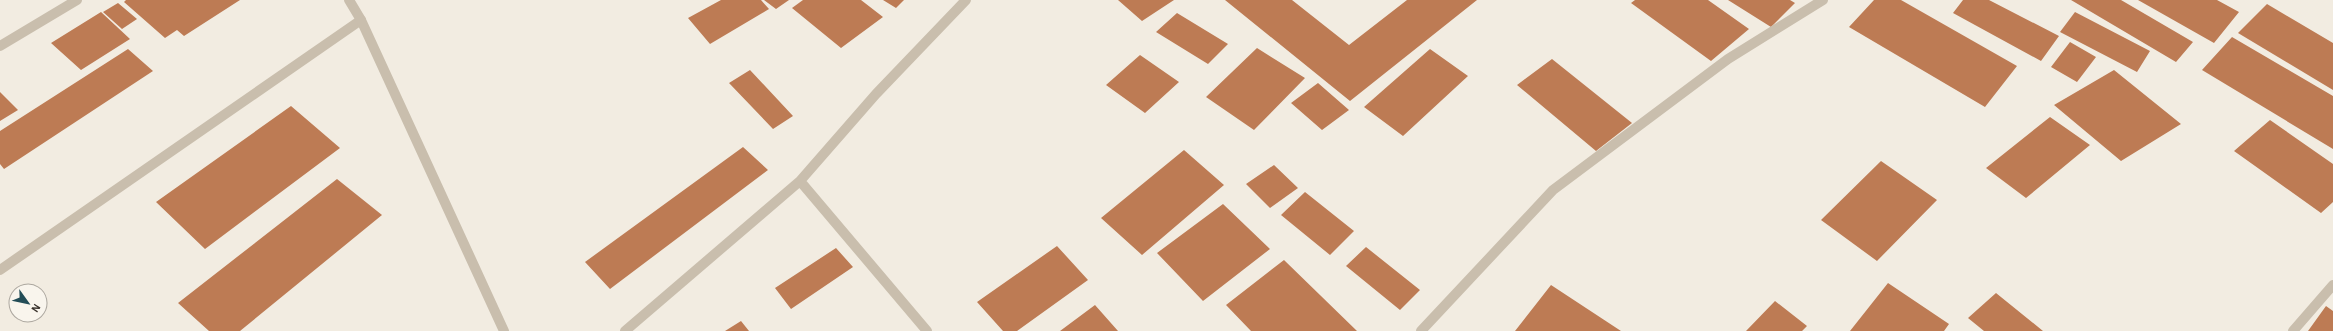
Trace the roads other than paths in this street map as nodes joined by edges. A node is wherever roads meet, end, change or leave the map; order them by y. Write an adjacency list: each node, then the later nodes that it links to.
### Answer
1 (77, 0): 6 (street)
2 (349, 0): 5 (street)
3 (966, 0): 7 (street)
4 (1823, 0): 13 (street)
5 (362, 20): 8 (street); 10 (street)
6 (0, 46)
7 (800, 181): 11 (street); 12 (street)
8 (0, 270)
9 (2333, 285): 14 (street)
10 (504, 331)
11 (625, 331)
12 (927, 331)
13 (1421, 331)
14 (2293, 331)

